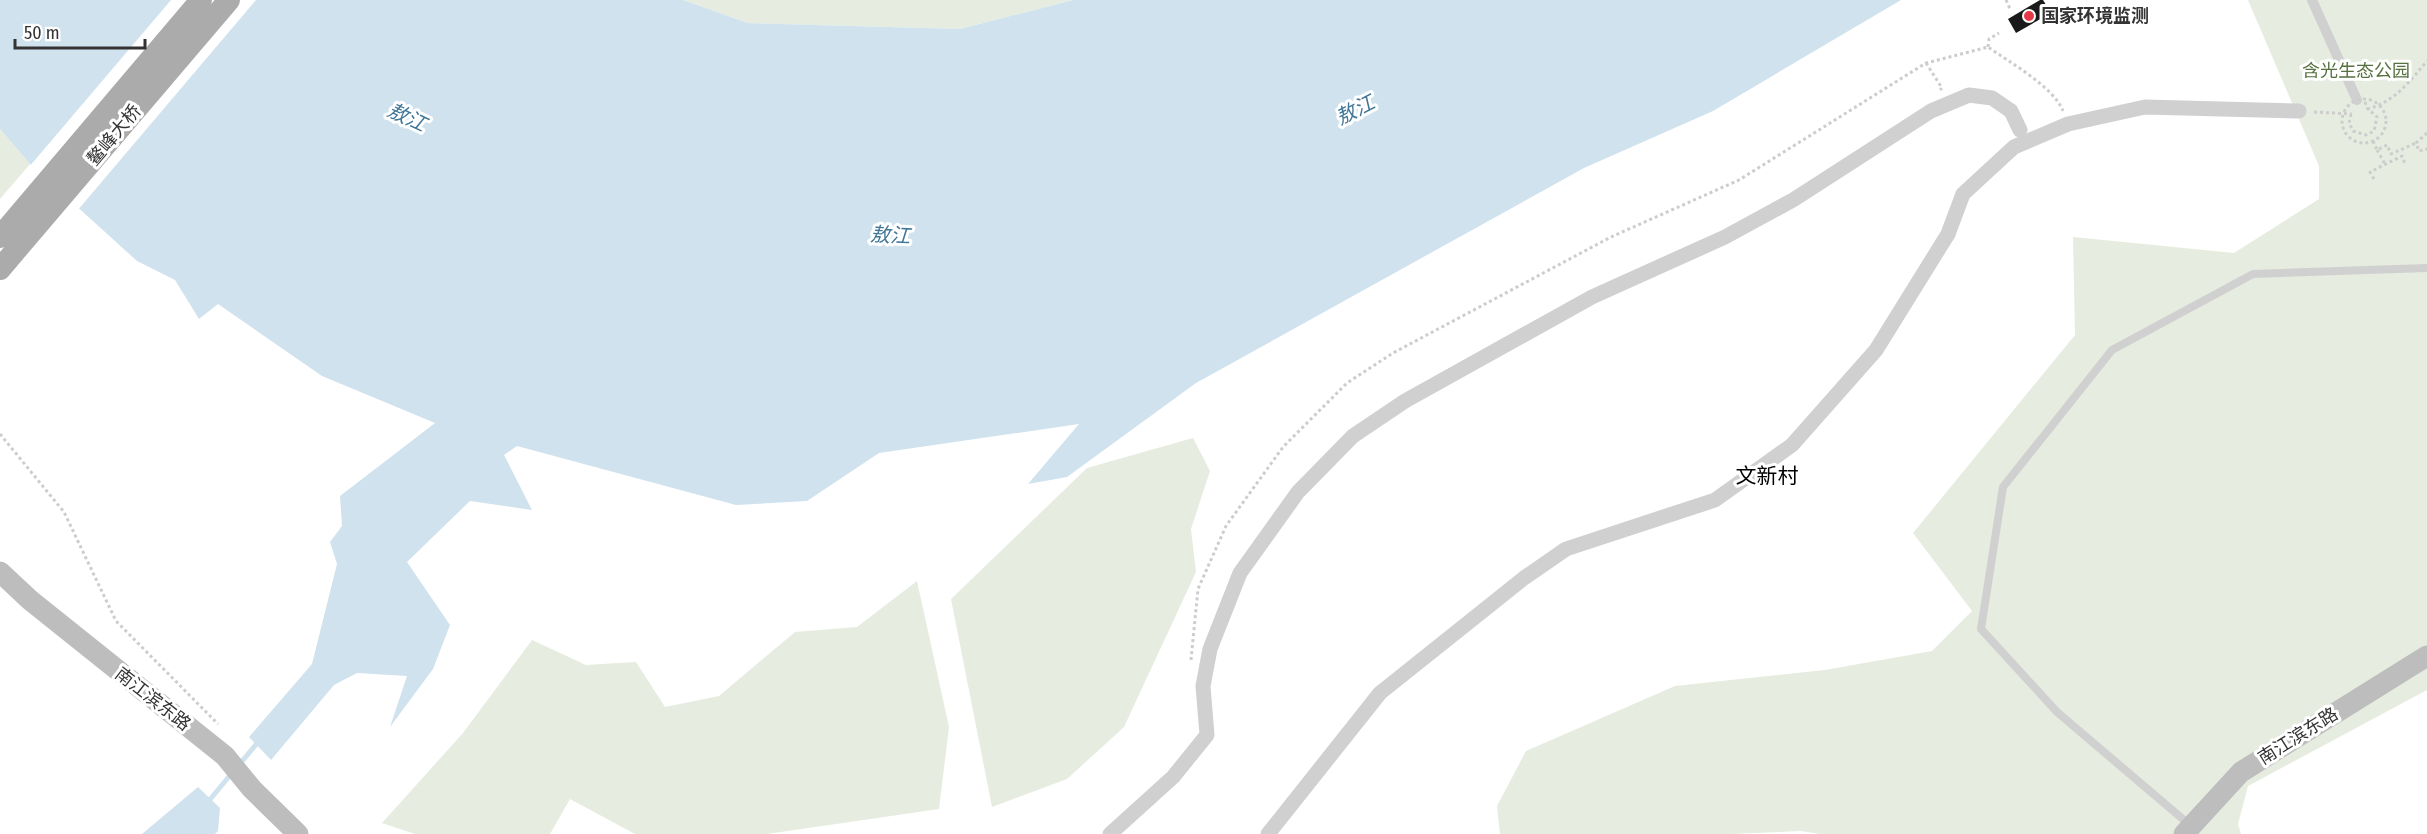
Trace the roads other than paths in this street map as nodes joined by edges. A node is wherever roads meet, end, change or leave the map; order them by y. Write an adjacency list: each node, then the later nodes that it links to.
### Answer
1 (201, 0): 7 (main road, 鳌峰大桥)
2 (229, 0): 9 (main road, 鳌峰大桥)
3 (2312, 0): 4 (street)
4 (2361, 99)
5 (2299, 111): 15 (street)
6 (2020, 130): 14 (street)
7 (0, 237)
8 (2427, 268): 12 (lane)
9 (0, 269)
10 (0, 572): 13 (main road, 南江滨东路)
11 (2427, 656): 12 (main road, 南江滨东路)
12 (2188, 830)
13 (298, 834)
14 (1110, 834)
15 (1268, 834)

